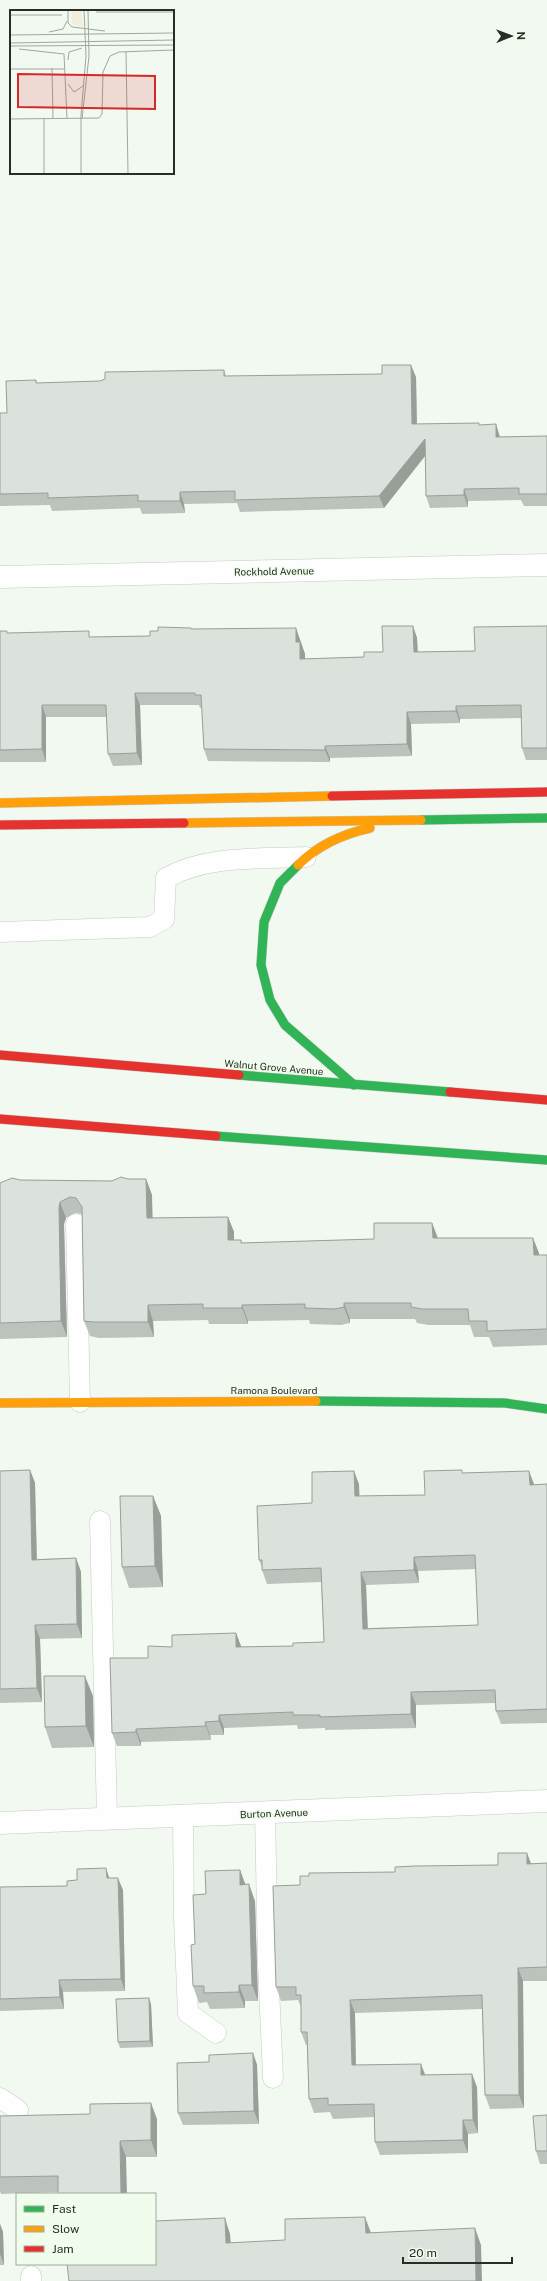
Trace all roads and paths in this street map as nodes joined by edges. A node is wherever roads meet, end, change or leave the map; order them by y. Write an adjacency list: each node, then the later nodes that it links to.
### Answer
1 (547, 565): 2 (street, Rockhold Avenue)
2 (0, 577)
3 (547, 792): 4 (main road)
4 (0, 803)
5 (547, 818): 6 (main road)
6 (408, 820): 7 (main road); 8 (main road)
7 (0, 825)
8 (306, 857): 9 (lane); 11 (main road)
9 (0, 932)
10 (0, 1055): 11 (main road, Walnut Grove Avenue)
11 (354, 1085): 12 (main road, Walnut Grove Avenue)
12 (547, 1100)
13 (0, 1119): 14 (main road)
14 (547, 1160)
15 (76, 1224): 16 (lane)
16 (80, 1402): 17 (main road, Ramona Boulevard); 18 (main road, Ramona Boulevard)
17 (0, 1403)
18 (547, 1408)
19 (100, 1521): 23 (lane)
20 (547, 1801): 21 (street, Burton Avenue)
21 (265, 1813): 22 (street, Burton Avenue); 26 (lane)
22 (182, 1816): 23 (street, Burton Avenue); 25 (lane)
23 (107, 1819): 24 (street, Burton Avenue)
24 (0, 1823)
25 (216, 2032)
26 (273, 2078)
27 (0, 2098): 28 (lane)
28 (18, 2110)

